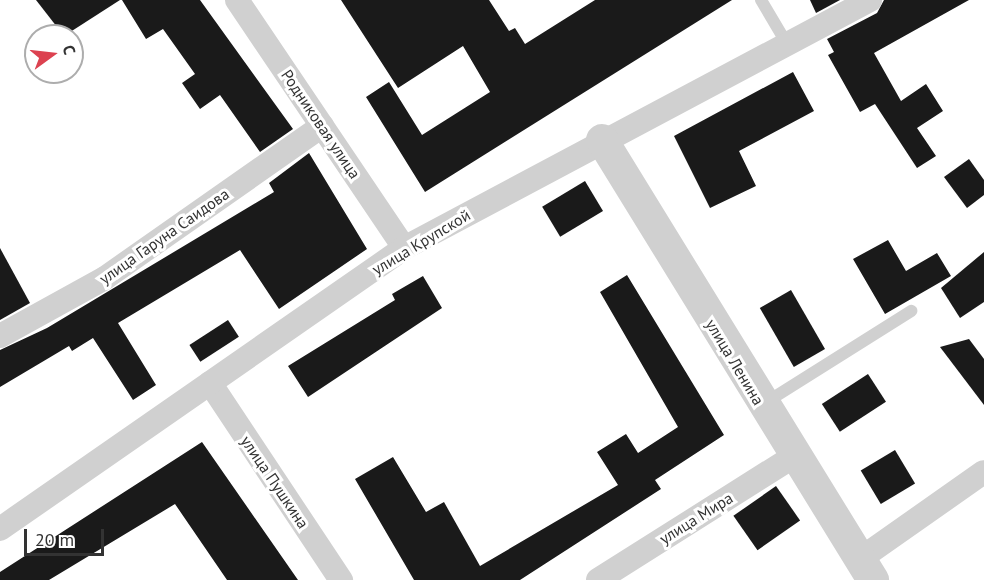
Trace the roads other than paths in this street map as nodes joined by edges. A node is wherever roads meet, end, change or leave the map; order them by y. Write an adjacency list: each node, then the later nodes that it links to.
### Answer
1 (237, 0): 5 (street, Родниковая улица)
2 (761, 0): 4 (lane)
3 (870, 0): 4 (street, улица Крупской)
4 (787, 44): 6 (street, улица Крупской)
5 (322, 126): 7 (street, Родниковая улица); 9 (street, улица Гаруна Саидова)
6 (602, 140): 7 (street, улица Крупской); 11 (street, улица Ленина)
7 (404, 248): 10 (street, улица Крупской)
8 (912, 311): 11 (lane)
9 (0, 336)
10 (210, 383): 14 (street, улица Крупской); 16 (street, улица Пушкина)
11 (761, 406): 12 (street, улица Ленина)
12 (794, 456): 15 (street, улица Ленина); 17 (street, улица Мира)
13 (984, 472): 15 (street)
14 (0, 529)
15 (866, 569)
16 (341, 580)
17 (598, 580)

